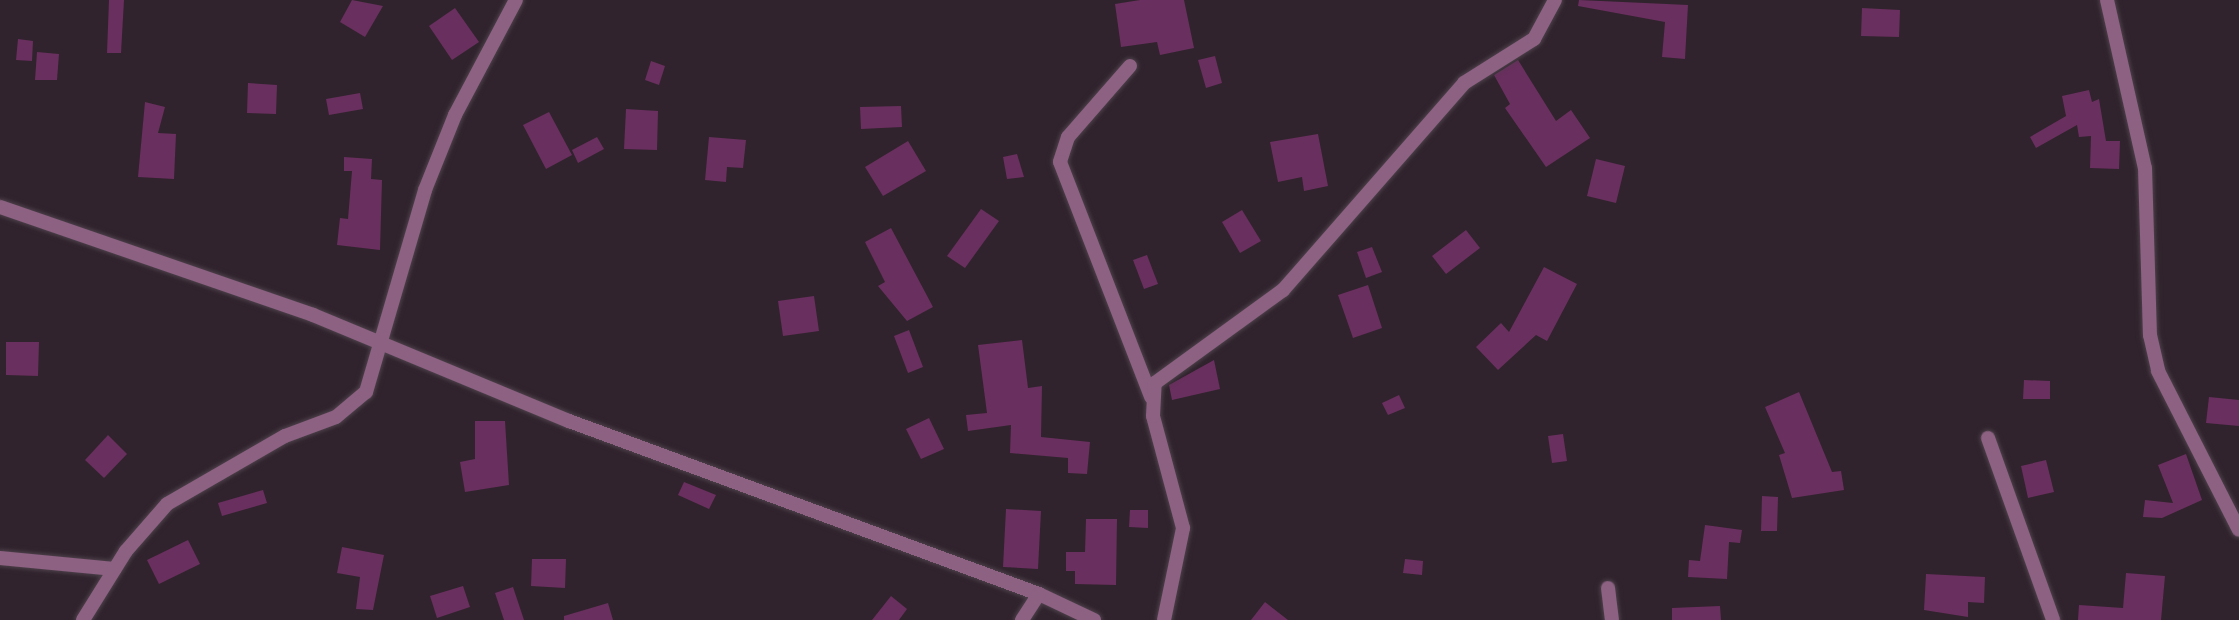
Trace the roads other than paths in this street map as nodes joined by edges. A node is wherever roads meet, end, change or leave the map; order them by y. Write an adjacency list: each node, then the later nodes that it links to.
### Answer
1 (516, 0): 6 (street)
2 (1555, 0): 7 (street)
3 (2107, 0): 9 (street)
4 (1130, 66): 7 (street)
5 (0, 207): 6 (street)
6 (378, 340): 11 (street); 13 (street)
7 (1151, 397): 17 (street)
8 (1988, 438): 19 (street)
9 (2239, 530)
10 (0, 558): 11 (street)
11 (114, 569): 14 (street)
12 (1608, 588): 18 (street)
13 (1039, 594): 15 (street); 16 (street)
14 (82, 620)
15 (1022, 620)
16 (1094, 620)
17 (1164, 620)
18 (1612, 620)
19 (2053, 620)

